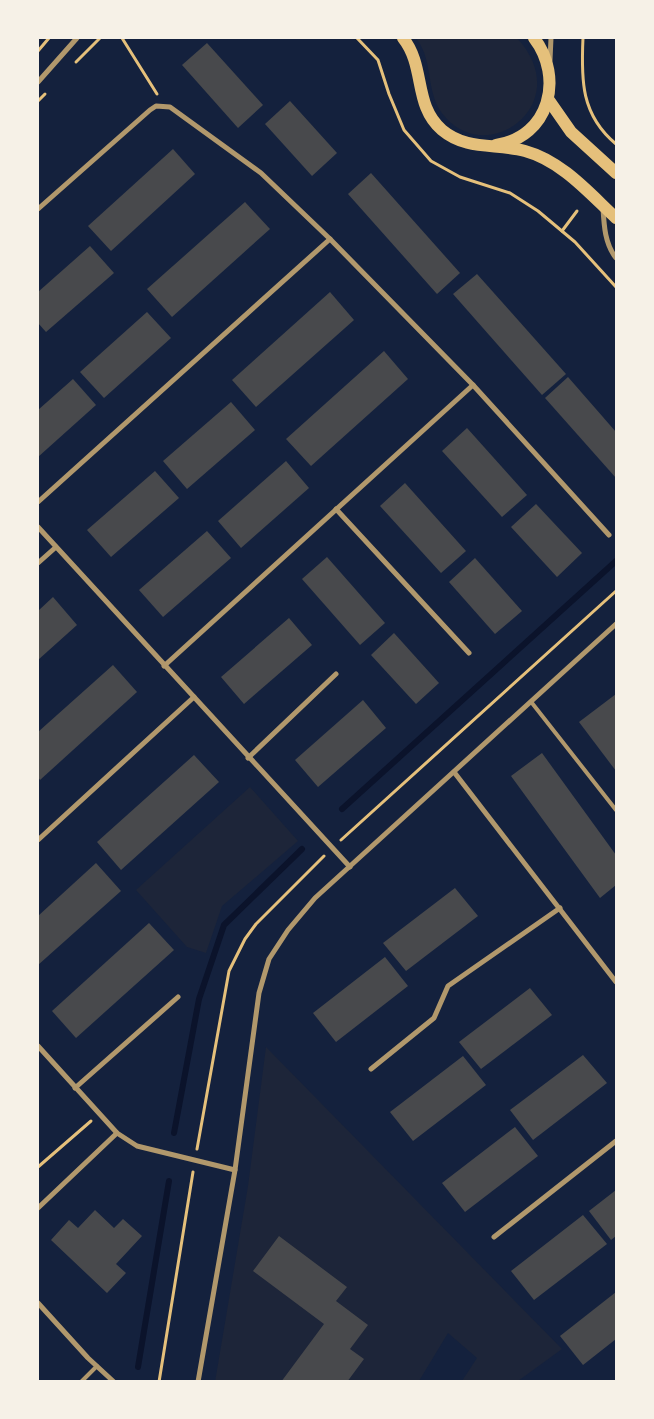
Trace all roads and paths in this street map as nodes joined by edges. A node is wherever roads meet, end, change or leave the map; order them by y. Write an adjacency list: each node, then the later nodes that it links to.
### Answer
1 (49, 38): 9 (path)
2 (77, 38): 11 (street)
3 (122, 38): 13 (path)
4 (357, 38): 21 (path)
5 (403, 38): 15 (main road)
6 (534, 38): 10 (main road)
7 (551, 38): 10 (street)
8 (584, 38): 14 (path)
9 (38, 51)
10 (549, 68): 12 (main road)
11 (38, 82)
12 (548, 100): 15 (main road); 16 (main road)
13 (164, 105): 18 (street); 22 (street)
14 (616, 144)
15 (486, 146): 17 (main road)
16 (616, 173)
17 (602, 205): 20 (main road); 23 (street)
18 (38, 208)
19 (577, 211): 21 (path)
20 (616, 218)
21 (562, 231): 24 (path)
22 (330, 239): 25 (street); 26 (street)
23 (616, 258)
24 (616, 287)
25 (473, 385): 27 (street); 29 (street)
26 (38, 502)
27 (336, 510): 34 (street); 35 (street)
28 (38, 527): 30 (street)
29 (609, 535)
30 (56, 547): 31 (street); 35 (street)
31 (38, 563)
32 (616, 591): 43 (path)
33 (616, 624): 38 (street)
34 (469, 653)
35 (164, 666): 37 (street)
36 (336, 674): 39 (street)
37 (194, 698): 39 (street); 42 (street)
38 (532, 703): 40 (street); 41 (lane)
39 (248, 758): 43 (street)
40 (454, 772): 44 (street); 45 (street)
41 (616, 810)
42 (38, 840)
43 (332, 848): 44 (street); 54 (path)
44 (350, 867): 56 (street)
45 (560, 908): 46 (street); 49 (street)
46 (616, 982)
47 (178, 997): 50 (street)
48 (38, 1046): 50 (street)
49 (371, 1070)
50 (75, 1088): 51 (street)
51 (99, 1114): 52 (street); 55 (path)
52 (118, 1133): 54 (street); 57 (street)
53 (616, 1141): 58 (street)
54 (195, 1159): 56 (street); 63 (path)
55 (38, 1167)
56 (235, 1170): 64 (street)
57 (38, 1208)
58 (494, 1237)
59 (38, 1303): 60 (street)
60 (97, 1366): 61 (lane); 62 (street)
61 (80, 1382)
62 (114, 1382)
63 (159, 1382)
64 (198, 1382)

